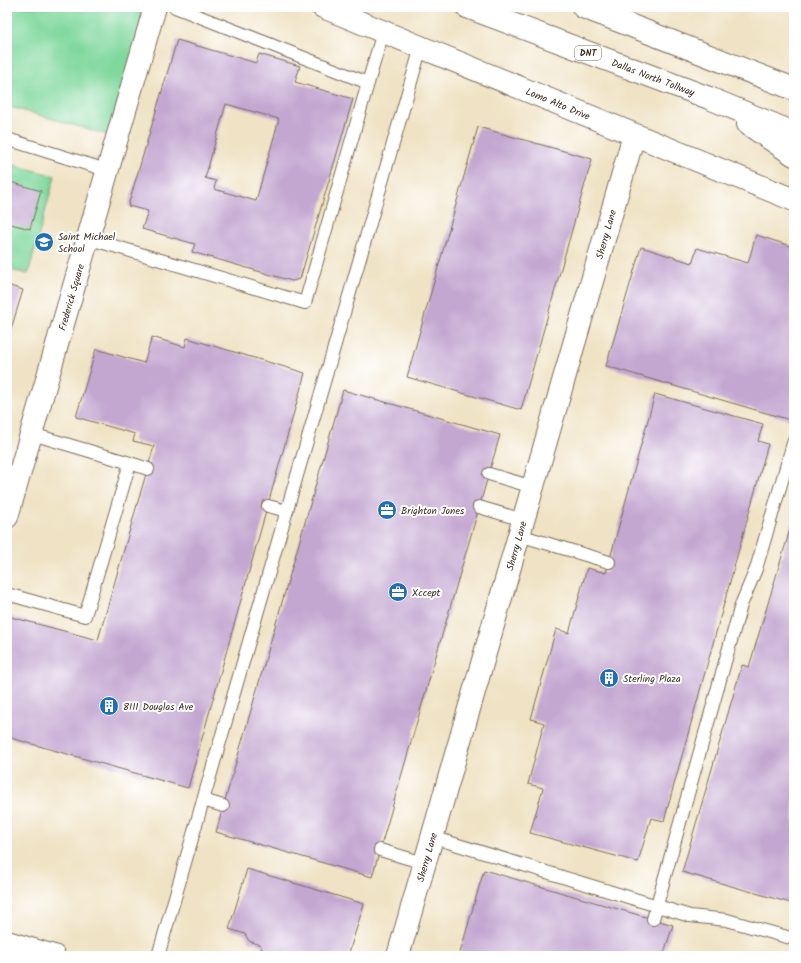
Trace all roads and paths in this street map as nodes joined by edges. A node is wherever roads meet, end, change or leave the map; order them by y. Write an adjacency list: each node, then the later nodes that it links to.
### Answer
1 (155, 7): 15 (main road, Frederick Square)
2 (175, 7): 8 (lane)
3 (323, 7): 6 (main road, Lomo Alto Drive)
4 (467, 7): 10 (main road, Dallas North Tollway / DNT)
5 (583, 7): 9 (main road)
6 (383, 32): 7 (main road, Lomo Alto Drive); 8 (lane)
7 (421, 47): 12 (main road, Lomo Alto Drive); 26 (lane)
8 (368, 84): 17 (lane)
9 (794, 89)
10 (709, 98): 11 (main road, Dallas North Tollway / DNT); 14 (main road)
11 (794, 133)
12 (634, 135): 16 (main road, Lomo Alto Drive); 23 (main road, Sherry Lane)
13 (7, 139): 15 (lane)
14 (794, 155)
15 (106, 170): 17 (main road, Frederick Square)
16 (794, 200)
17 (87, 238): 18 (main road, Frederick Square)
18 (32, 434): 20 (lane); 27 (main road, Frederick Square)
19 (794, 440): 36 (lane)
20 (130, 463): 21 (lane); 30 (lane)
21 (148, 469)
22 (489, 474): 23 (lane)
23 (532, 487): 28 (main road, Sherry Lane)
24 (268, 506): 26 (lane)
25 (479, 507): 28 (lane)
26 (287, 511): 31 (lane)
27 (7, 518)
28 (521, 527): 29 (lane); 33 (main road, Sherry Lane)
29 (609, 562)
30 (7, 594)
31 (203, 800): 32 (lane); 41 (lane)
32 (223, 806)
33 (432, 837): 35 (main road, Sherry Lane); 36 (lane)
34 (380, 850): 35 (lane)
35 (424, 863): 42 (main road, Sherry Lane)
36 (656, 906): 37 (lane); 38 (lane)
37 (652, 919)
38 (794, 939)
39 (7, 942): 40 (main road)
40 (54, 956)
41 (158, 956)
42 (398, 956)

